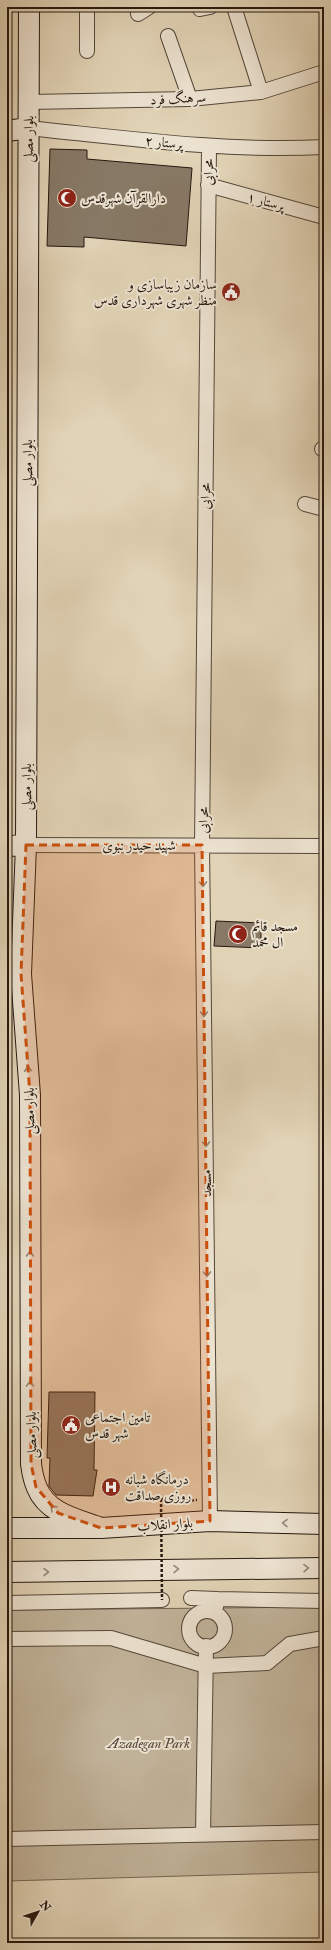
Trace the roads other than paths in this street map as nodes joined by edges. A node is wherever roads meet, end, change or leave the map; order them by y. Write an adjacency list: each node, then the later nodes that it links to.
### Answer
1 (29, 7): 9 (main road, بلوار مصلی)
2 (87, 7): 5 (street)
3 (234, 7): 7 (street)
4 (168, 36): 8 (street)
5 (86, 51)
6 (324, 72): 7 (street, سرهنگ فرد)
7 (261, 92): 8 (street, سرهنگ فرد)
8 (190, 99): 9 (street, سرهنگ فرد)
9 (29, 102): 10 (main road, بلوار مصلی)
10 (28, 128): 11 (main road); 12 (street, پرستار ۲); 19 (main road, بلوار مصلی)
11 (7, 131)
12 (209, 147): 13 (street, پرستار ۲); 14 (street, محرابی)
13 (324, 147)
14 (208, 184): 15 (street, پرستار ۱); 18 (street, محرابی)
15 (324, 217)
16 (305, 504): 17 (street)
17 (324, 509)
18 (202, 845): 19 (street, شهید حیدر نبوی); 20 (street, شهید حیدر نبوی); 21 (street, مسجد, one-way to 21)
19 (16, 846): 24 (main road, بلوار مصلی, one-way to 19)
20 (324, 846)
21 (210, 1521): 22 (main road, بلوار انقلاب, one-way to 21); 24 (main road, بلوار انقلاب)
22 (324, 1524)
23 (7, 1528): 24 (main road, بلوار انقلاب)
24 (101, 1528)
25 (324, 1568): 26 (main road, one-way to 25)
26 (7, 1572)
27 (191, 1598): 31 (street)
28 (162, 1600): 30 (street)
29 (324, 1601): 31 (street)
30 (7, 1603)
31 (216, 1606): 34 (street); 34 (street)
32 (324, 1638): 35 (street)
33 (7, 1639): 35 (street)
34 (206, 1646): 35 (street)
35 (206, 1666): 37 (street)
36 (324, 1832): 37 (street)
37 (203, 1835): 38 (street)
38 (7, 1840)

